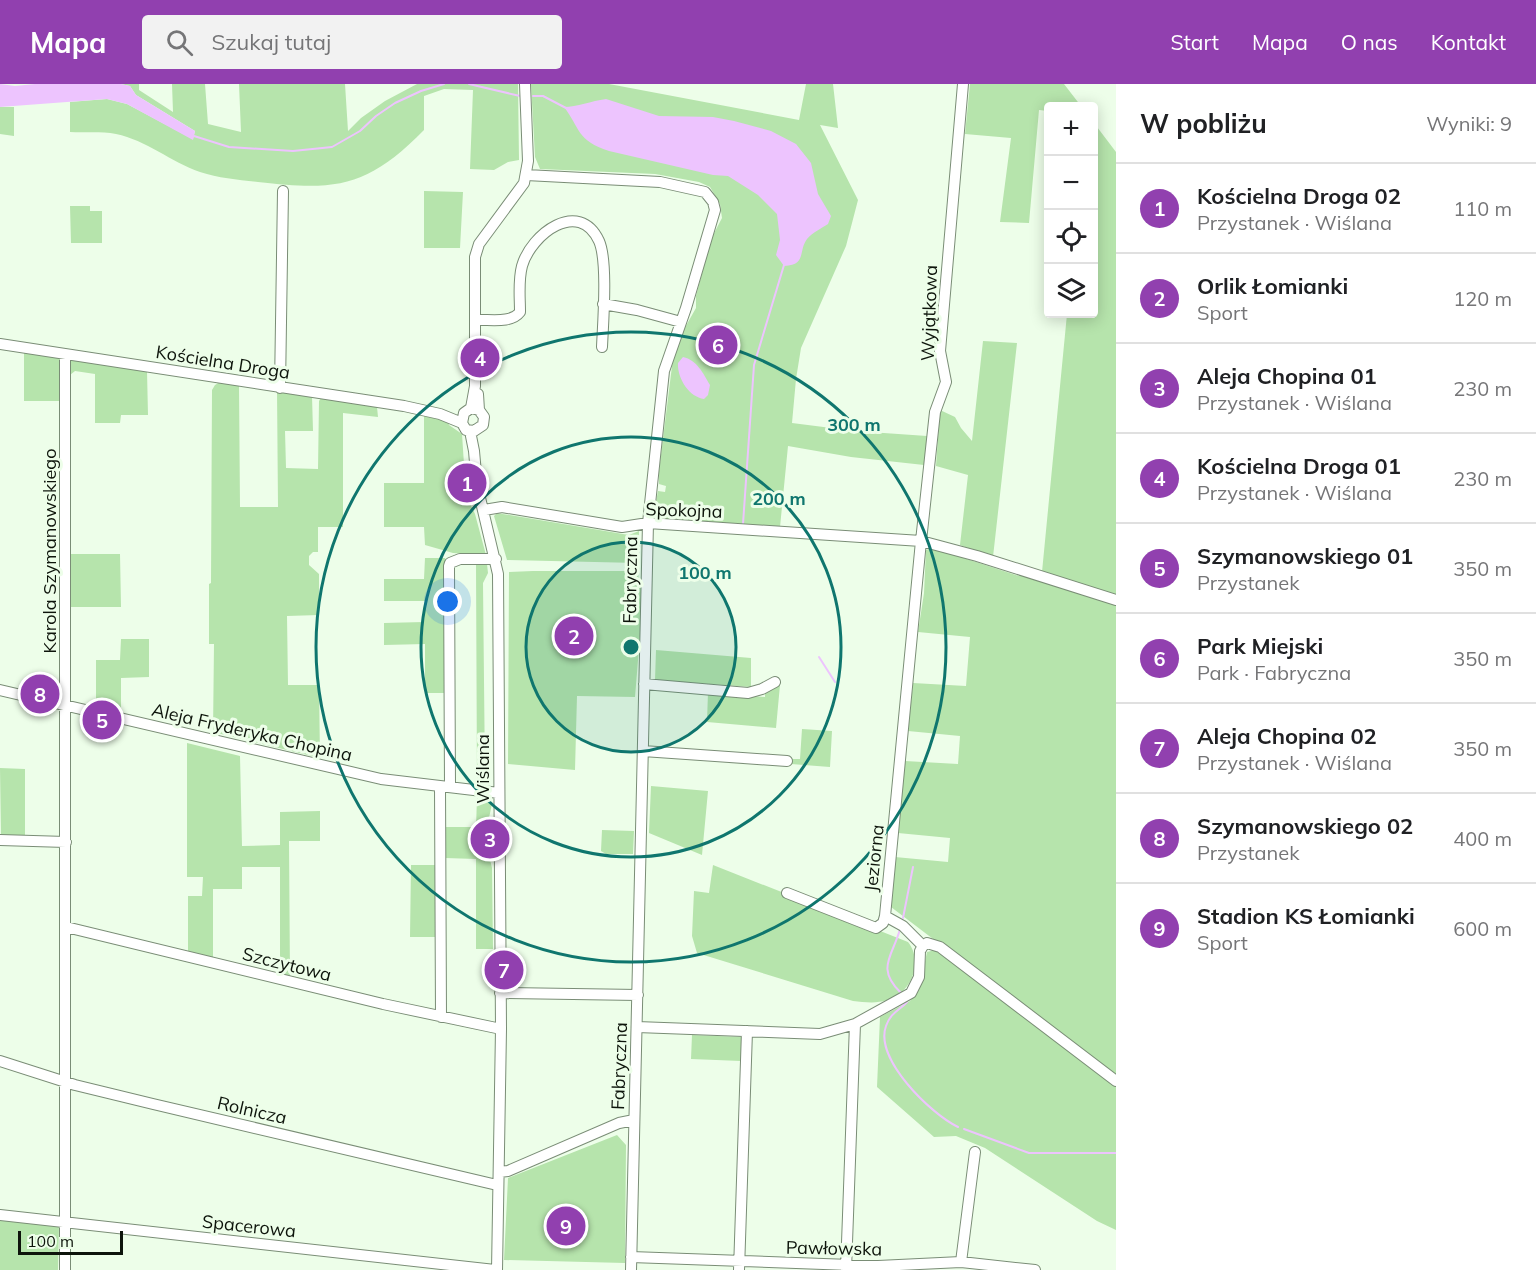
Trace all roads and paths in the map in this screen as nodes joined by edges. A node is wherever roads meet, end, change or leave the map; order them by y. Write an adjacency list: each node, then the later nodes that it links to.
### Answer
1 (525, 84): 3 (street, Wiślana)
2 (963, 84): 15 (street, Wyjątkowa)
3 (526, 175): 6 (street, Wiślana); 7 (street, Fabryczna)
4 (283, 191): 11 (street)
5 (603, 304): 6 (street); 7 (street); 9 (street)
6 (475, 320): 12 (street, Wiślana)
7 (681, 322): 14 (street, Fabryczna)
8 (0, 344): 10 (street, Kościelna Droga)
9 (602, 347)
10 (66, 354): 11 (street, Kościelna Droga); 21 (street, Karola Szymanowskiego)
11 (280, 388): 12 (street, Kościelna Droga)
12 (470, 419): 13 (street, Wiślana)
13 (484, 510): 14 (street, Spokojna); 16 (street, Wiślana)
14 (648, 523): 15 (street, Spokojna); 19 (street, Fabryczna)
15 (921, 541): 17 (street, Spokojna); 29 (street, Jeziorna)
16 (496, 559): 24 (street); 25 (street, Wiślana)
17 (1116, 600)
18 (775, 682): 19 (street)
19 (644, 684): 22 (street, Fabryczna)
20 (0, 690): 21 (street, Aleja Fryderyka Chopina)
21 (65, 705): 24 (street, Aleja Fryderyka Chopina); 27 (street, Karola Szymanowskiego)
22 (643, 751): 23 (street); 33 (street, Fabryczna)
23 (787, 761)
24 (445, 786): 25 (street, Aleja Fryderyka Chopina); 34 (street)
25 (499, 793): 32 (street, Wiślana)
26 (0, 840): 27 (street)
27 (66, 842): 30 (street, Karola Szymanowskiego)
28 (787, 892): 29 (street)
29 (885, 916): 31 (street, Jeziorna)
30 (66, 927): 34 (street, Szczytowa); 41 (street, Karola Szymanowskiego)
31 (923, 946): 35 (street); 40 (street)
32 (501, 993): 33 (street); 37 (street, Wiślana)
33 (638, 995): 36 (street, Fabryczna)
34 (441, 1017): 37 (street, Szczytowa)
35 (855, 1024): 38 (street); 51 (street)
36 (637, 1027): 38 (street); 42 (street, Fabryczna)
37 (501, 1029): 44 (street, Wiślana)
38 (747, 1031): 50 (street)
39 (0, 1061): 41 (street, Rolnicza)
40 (1116, 1081)
41 (65, 1082): 45 (street, Rolnicza); 47 (street, Karola Szymanowskiego)
42 (634, 1120): 44 (street); 48 (street, Fabryczna)
43 (975, 1152): 49 (street)
44 (499, 1172): 45 (street, Wiślana)
45 (497, 1185): 53 (street, Wiślana)
46 (0, 1215): 47 (street, Spacerowa)
47 (64, 1222): 52 (street, Karola Szymanowskiego); 53 (street, Spacerowa)
48 (631, 1257): 50 (street, Pawłowska); 54 (street, Fabryczna)
49 (961, 1262): 51 (street, Pawłowska); 55 (street, Pawłowska)
50 (739, 1266): 51 (street, Pawłowska)
51 (846, 1268)
52 (65, 1270)
53 (496, 1270)
54 (631, 1270)
55 (1035, 1270)

